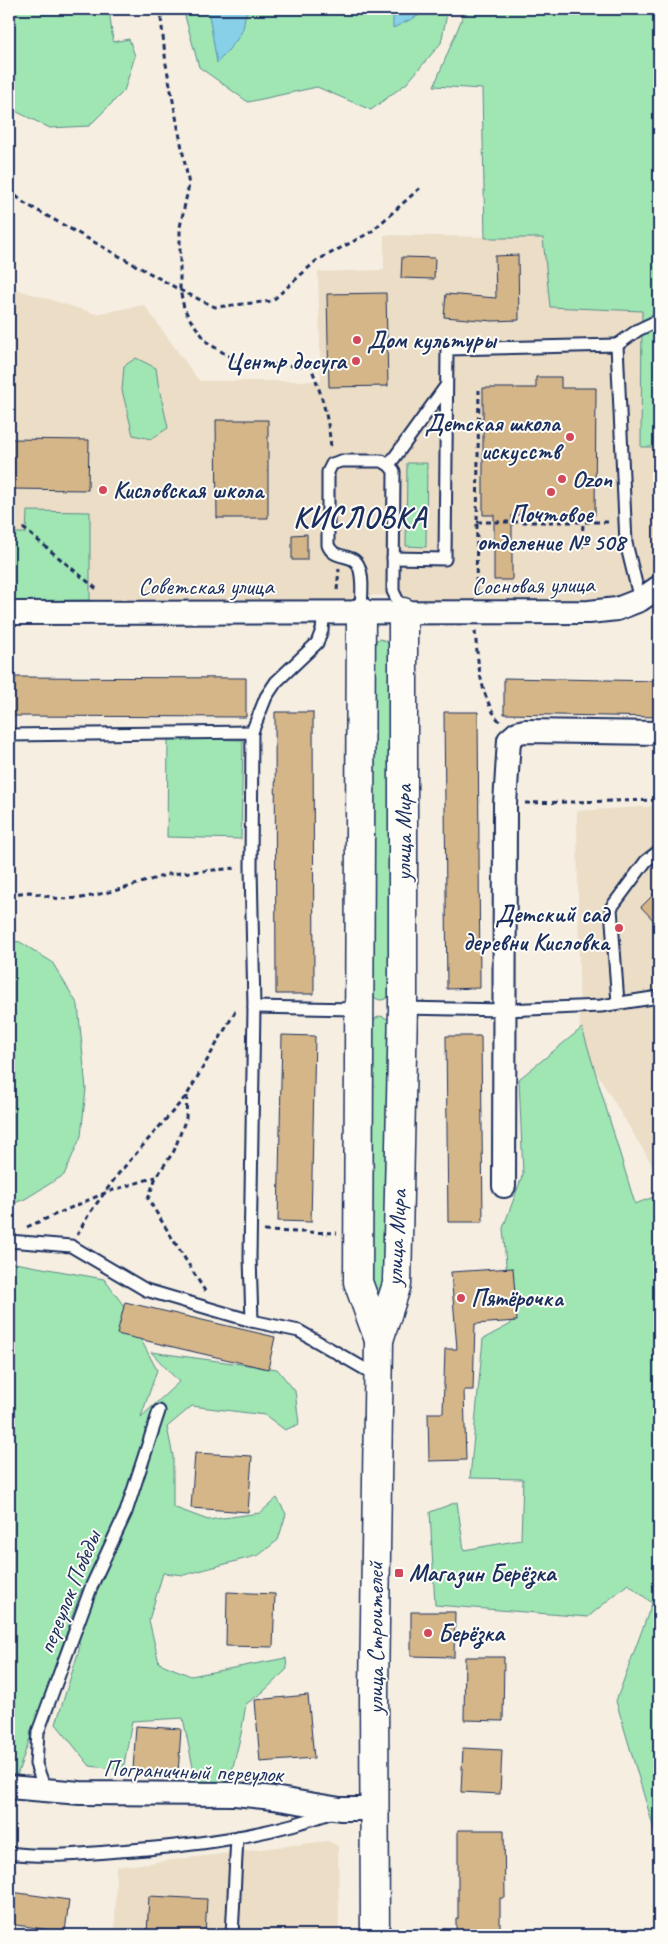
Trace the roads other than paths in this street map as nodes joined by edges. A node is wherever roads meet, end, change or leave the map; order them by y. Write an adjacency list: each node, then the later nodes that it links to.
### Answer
1 (659, 320): 2 (lane)
2 (617, 345): 3 (lane); 7 (lane)
3 (446, 386): 4 (lane); 5 (lane)
4 (389, 465): 5 (lane); 9 (lane)
5 (393, 558): 10 (lane)
6 (659, 587): 7 (street, Сосновая улица)
7 (640, 600): 10 (street, Сосновая улица)
8 (324, 611): 9 (street, Советская улица); 11 (street, Советская улица); 12 (lane)
9 (360, 612): 10 (street, Советская улица); 19 (street, улица Мира)
10 (403, 612): 20 (street, улица Мира)
11 (9, 613)
12 (252, 732): 14 (lane); 18 (lane)
13 (659, 733): 21 (street)
14 (9, 735)
15 (659, 850): 17 (lane)
16 (658, 998): 17 (lane)
17 (618, 1003): 21 (lane)
18 (254, 1007): 19 (lane); 24 (lane)
19 (360, 1007): 20 (street); 25 (street, улица Мира)
20 (404, 1008): 21 (lane); 25 (street, улица Мира)
21 (505, 1010): 22 (street)
22 (504, 1186)
23 (9, 1241): 24 (lane)
24 (252, 1322): 26 (lane)
25 (379, 1340): 26 (street, улица Строителей)
26 (378, 1377): 31 (street, улица Строителей)
27 (159, 1411): 29 (lane, переулок Победы)
28 (9, 1787): 29 (street, Пограничный переулок)
29 (46, 1792): 30 (street, Пограничный переулок)
30 (340, 1809): 31 (street, Пограничный переулок); 32 (lane)
31 (375, 1809): 35 (street, улица Строителей)
32 (237, 1837): 33 (lane); 34 (lane)
33 (9, 1853)
34 (232, 1935)
35 (375, 1935)

